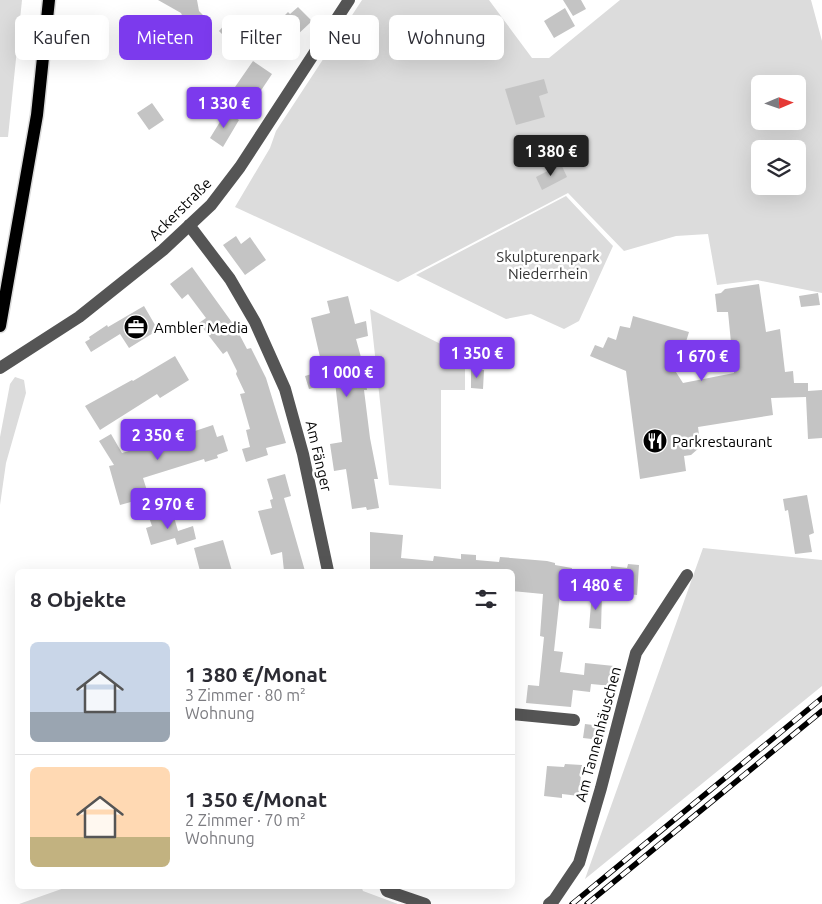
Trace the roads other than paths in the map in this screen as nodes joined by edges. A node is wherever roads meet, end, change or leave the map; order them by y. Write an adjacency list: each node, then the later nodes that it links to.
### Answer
1 (49, 0): 4 (main road)
2 (349, 0): 3 (street, Ackerstraße)
3 (189, 225): 5 (street, Ackerstraße); 6 (street, Am Fänger)
4 (0, 326)
5 (0, 368)
6 (328, 569)
7 (687, 575): 12 (street, Am Tannenhäuschen)
8 (515, 714): 9 (street)
9 (574, 720)
10 (386, 889): 11 (street)
11 (425, 904)
12 (549, 904)

